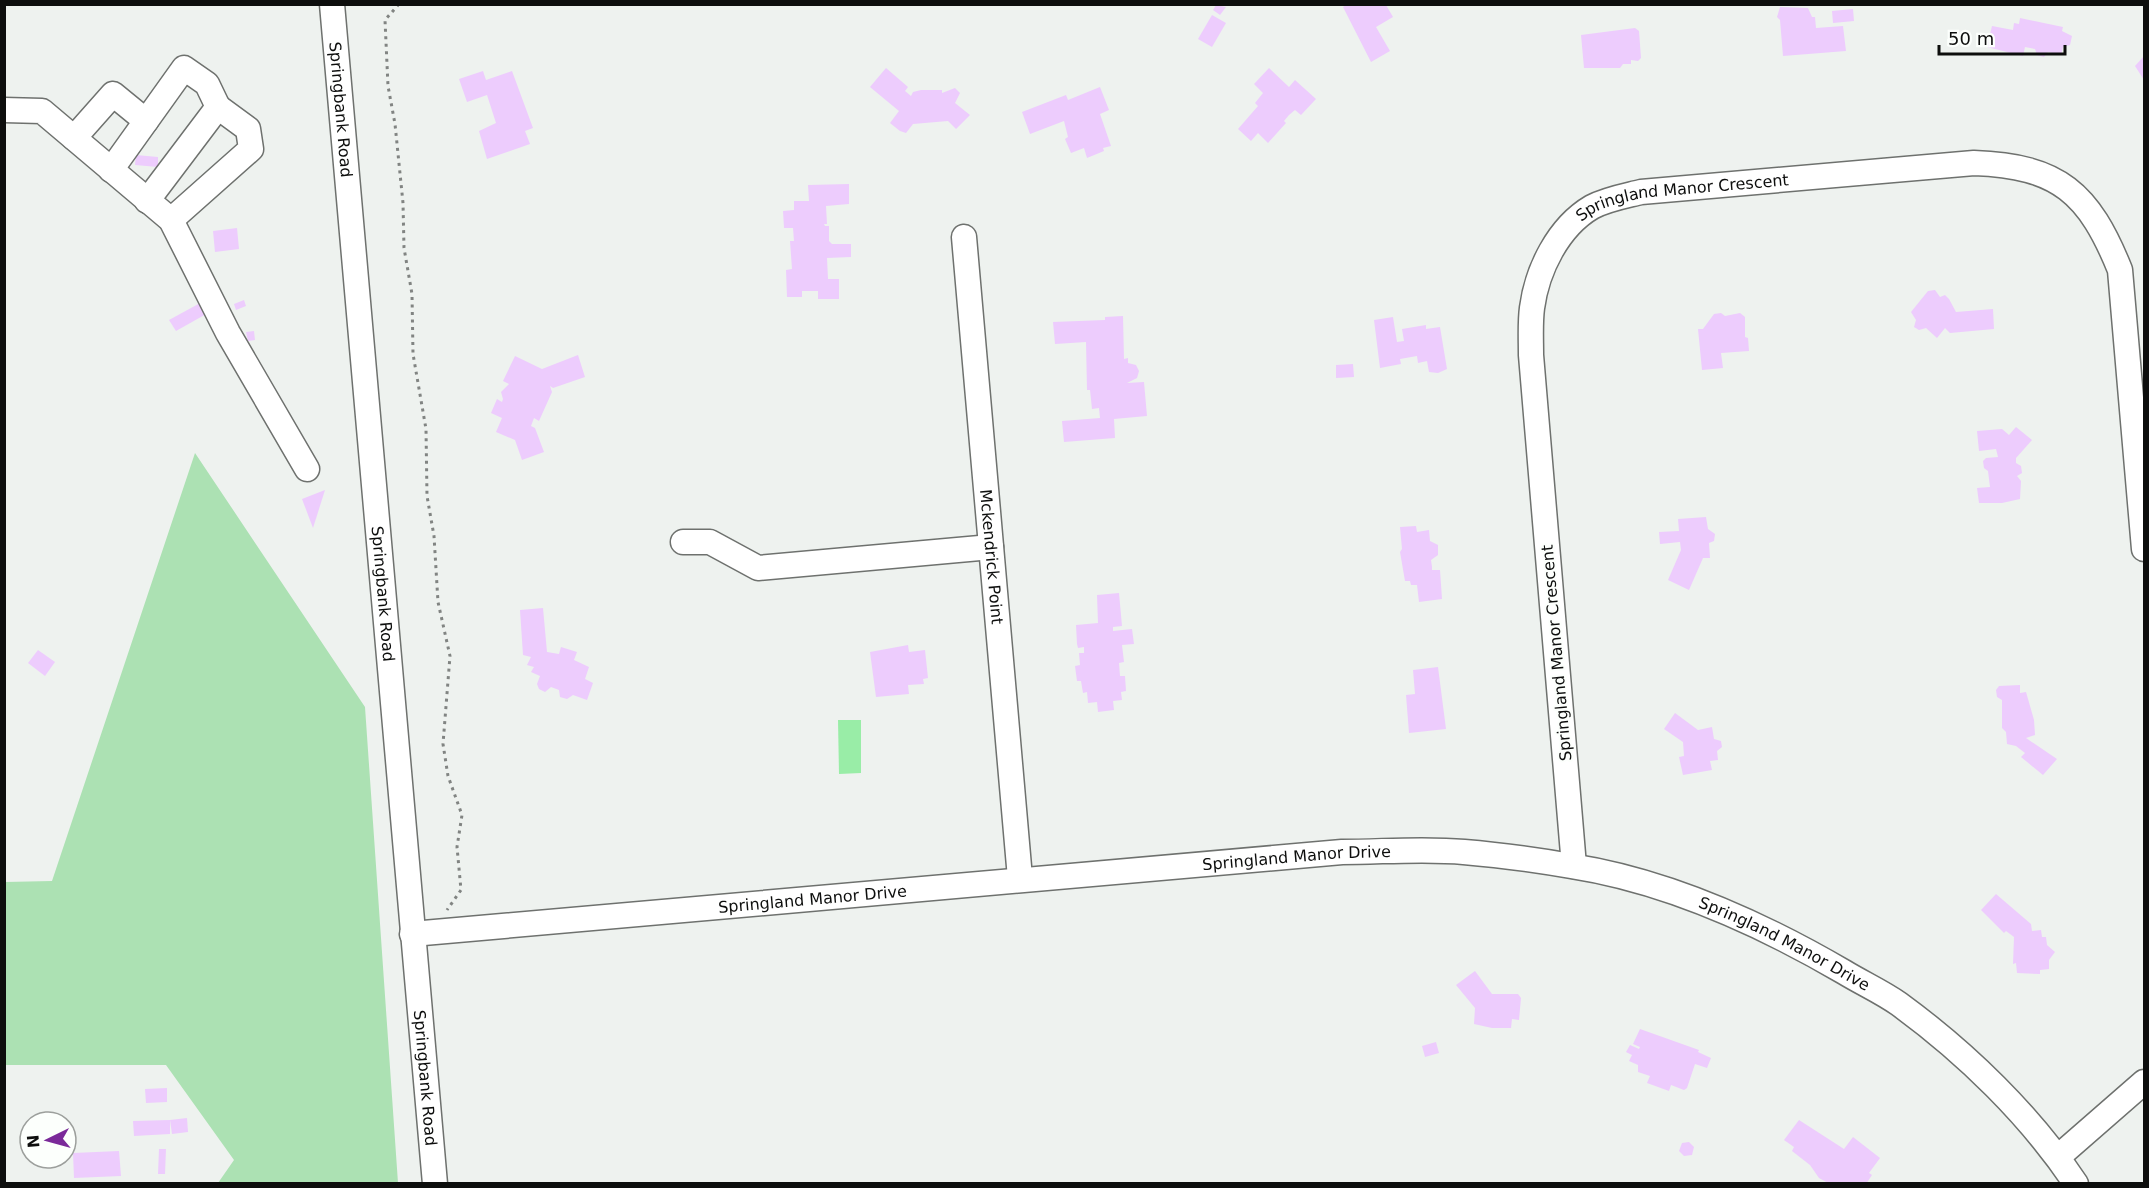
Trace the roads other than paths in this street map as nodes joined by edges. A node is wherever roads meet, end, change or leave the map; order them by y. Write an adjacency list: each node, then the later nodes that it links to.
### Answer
1 (332, 4): 16 (street, Springbank Road)
2 (218, 107): 4 (street); 7 (street); 8 (street)
3 (4, 110): 5 (street)
4 (146, 121): 5 (street); 6 (street)
5 (74, 138): 6 (street)
6 (111, 170): 7 (street)
7 (147, 201): 8 (street)
8 (171, 220): 10 (street)
9 (964, 237): 12 (street, Mckendrick Point)
10 (307, 469)
11 (683, 542): 12 (street)
12 (991, 547): 15 (street, Mckendrick Point)
13 (2145, 549): 14 (street, Springland Manor Crescent)
14 (1574, 866): 15 (street, Springland Manor Drive); 18 (street, Springland Manor Drive)
15 (1020, 878): 16 (street, Springland Manor Drive)
16 (422, 933): 19 (street, Springbank Road)
17 (2145, 1082): 18 (street)
18 (2058, 1156): 20 (street, Springland Manor Drive)
19 (435, 1184)
20 (2076, 1184)

